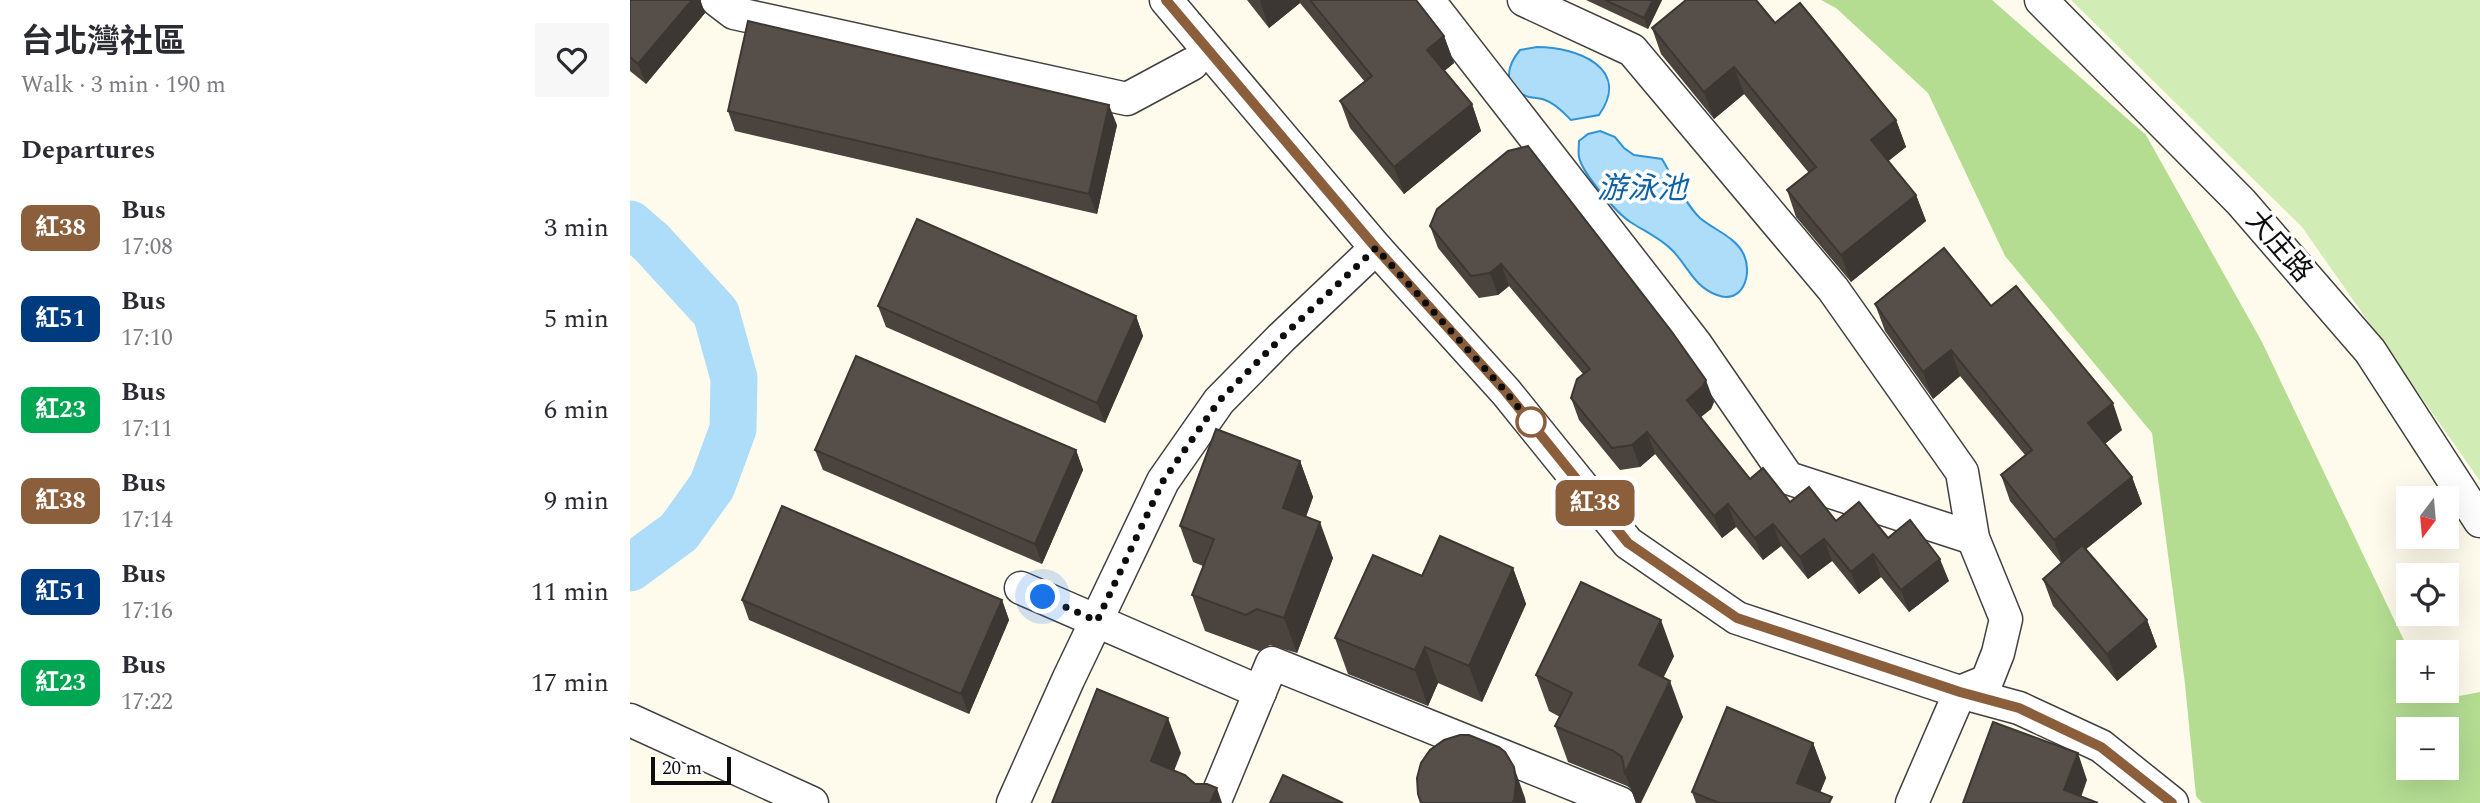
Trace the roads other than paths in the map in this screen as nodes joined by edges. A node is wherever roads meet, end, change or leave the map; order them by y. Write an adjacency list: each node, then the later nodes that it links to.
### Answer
1 (717, 0): 6 (street)
2 (1166, 0): 7 (street)
3 (1428, 0): 9 (street)
4 (1524, 0): 9 (street)
5 (2041, 0): 8 (street, 大庄路)
6 (1192, 64)
7 (1376, 248): 11 (street); 13 (street)
8 (2480, 521)
9 (1973, 538): 13 (street)
10 (1021, 587): 11 (street)
11 (1097, 621): 12 (street); 16 (street)
12 (1260, 692): 17 (street); 18 (street)
13 (1960, 692): 19 (street); 20 (street)
14 (630, 720): 15 (street)
15 (812, 803)
16 (1013, 803)
17 (1214, 803)
18 (1620, 803)
19 (1912, 803)
20 (2172, 803)

